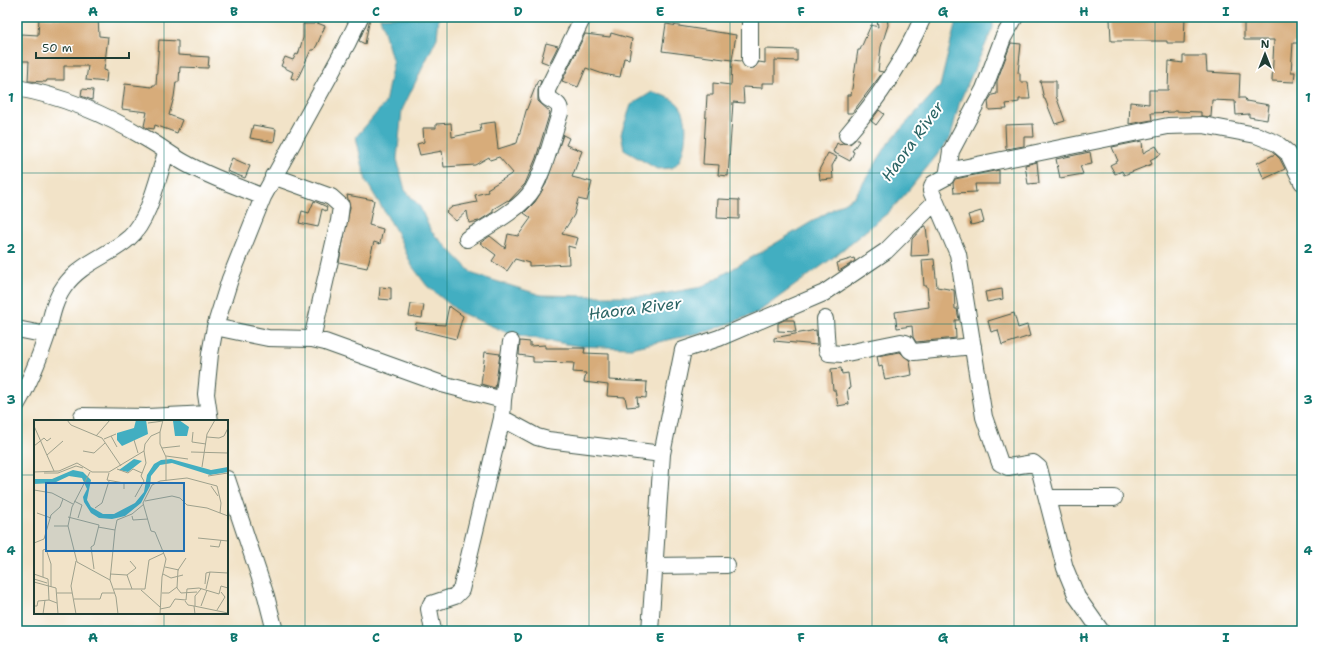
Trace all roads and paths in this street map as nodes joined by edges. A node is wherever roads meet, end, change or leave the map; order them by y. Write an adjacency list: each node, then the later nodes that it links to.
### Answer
1 (360, 17): 11 (street)
2 (583, 17): 15 (street)
3 (750, 17): 6 (street)
4 (923, 17): 8 (street)
5 (1015, 17): 10 (street)
6 (750, 60)
7 (17, 88): 9 (street)
8 (847, 134)
9 (166, 152): 13 (street); 19 (street)
10 (948, 171): 12 (street); 14 (street)
11 (274, 176): 13 (street); 20 (street)
12 (1302, 182)
13 (263, 197): 17 (street)
14 (935, 202): 22 (street); 28 (street)
15 (467, 239)
16 (825, 319): 22 (street)
17 (215, 327): 20 (street); 26 (street)
18 (17, 329): 19 (street)
19 (47, 335): 24 (street)
20 (312, 338): 23 (street)
21 (511, 342): 23 (street)
22 (973, 346): 30 (street)
23 (503, 400): 27 (street)
24 (17, 404)
25 (82, 416): 26 (street)
26 (209, 418)
27 (502, 418): 28 (street); 35 (street)
28 (662, 454): 33 (street)
29 (228, 482): 34 (street)
30 (1047, 498): 31 (street); 37 (street)
31 (1114, 498)
32 (726, 565): 33 (street)
33 (654, 566): 36 (street)
34 (275, 631)
35 (433, 631)
36 (650, 631)
37 (1101, 631)

